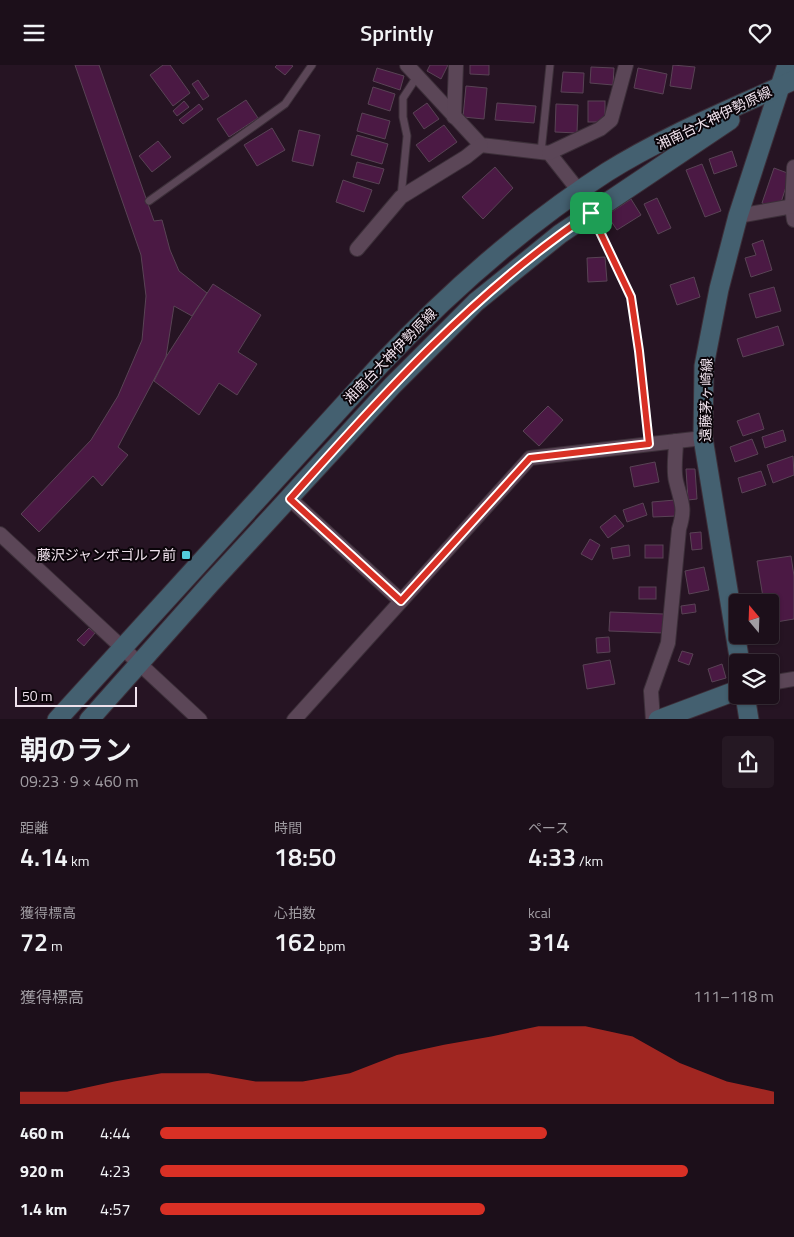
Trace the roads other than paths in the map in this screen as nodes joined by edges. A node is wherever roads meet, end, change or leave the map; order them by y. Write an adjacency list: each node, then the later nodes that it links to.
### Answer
1 (312, 65): 15 (lane)
2 (407, 65): 7 (street)
3 (456, 65): 9 (street)
4 (550, 65): 11 (lane)
5 (626, 65): 11 (street)
6 (787, 65): 8 (street, 遠藤茅ヶ崎線)
7 (418, 75): 9 (street); 14 (lane)
8 (787, 83): 13 (street, 湘南台大神伊勢原線); 17 (street, 湘南台大神伊勢原線); 18 (street, 遠藤茅ヶ崎線)
9 (454, 117): 10 (street)
10 (481, 145): 11 (street); 14 (street)
11 (545, 153): 13 (street)
12 (794, 167): 16 (street)
13 (579, 191): 26 (street, 湘南台大神伊勢原線)
14 (401, 197): 19 (street)
15 (150, 201)
16 (793, 211): 18 (street)
17 (591, 213): 22 (lane); 23 (street, 湘南台大神伊勢原線)
18 (738, 216): 20 (street, 遠藤茅ヶ崎線)
19 (357, 249)
20 (703, 438): 21 (street); 27 (street, 遠藤茅ヶ崎線)
21 (676, 441): 22 (street); 37 (street)
22 (649, 444): 25 (street)
23 (290, 499): 25 (street); 28 (street, 湘南台大神伊勢原線)
24 (0, 534): 26 (street)
25 (401, 601): 36 (street)
26 (122, 648): 28 (street); 33 (street, 湘南台大神伊勢原線)
27 (739, 654)
28 (139, 665): 34 (street, 湘南台大神伊勢原線); 35 (street)
29 (794, 679): 30 (street)
30 (779, 682)
31 (729, 694): 38 (street)
32 (747, 704): 39 (street)
33 (57, 719)
34 (89, 719)
35 (200, 719)
36 (294, 719)
37 (653, 719)
38 (658, 719)
39 (750, 719)

